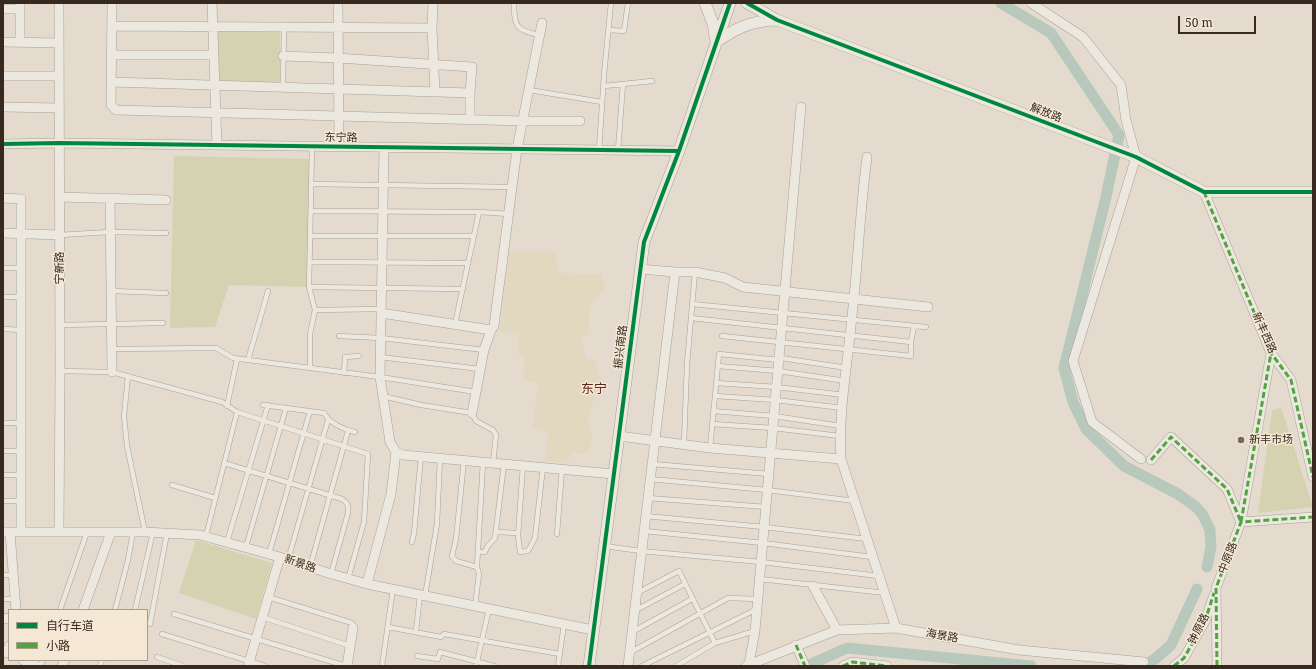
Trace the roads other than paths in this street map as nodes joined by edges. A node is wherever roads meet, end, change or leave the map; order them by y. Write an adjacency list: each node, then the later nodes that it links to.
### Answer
1 (59, 3): 29 (street, 宁新路)
2 (112, 3): 19 (street)
3 (212, 3): 20 (street)
4 (338, 3): 22 (street)
5 (433, 3): 23 (street)
6 (514, 3): 25 (lane)
7 (612, 3): 24 (lane)
8 (628, 3): 24 (lane)
9 (705, 3): 28 (street)
10 (730, 3): 28 (street)
11 (737, 3): 28 (street)
12 (747, 3): 17 (street, 解放路)
13 (761, 3): 17 (street)
14 (1031, 3): 67 (street)
15 (20, 6): 16 (street); 27 (street)
16 (3, 9)
17 (777, 20): 28 (street); 67 (street, 解放路)
18 (542, 23): 25 (street)
19 (112, 26): 20 (street); 30 (street)
20 (213, 26): 21 (street); 31 (street)
21 (284, 27): 22 (street); 32 (lane)
22 (338, 27): 23 (street); 33 (street)
23 (432, 28): 34 (street)
24 (609, 30): 41 (lane)
25 (540, 35): 44 (street)
26 (3, 42): 27 (street)
27 (20, 42): 29 (street)
28 (716, 42): 65 (street, 振兴南路)
29 (59, 43): 36 (street, 宁新路)
30 (112, 55): 31 (street); 38 (street)
31 (214, 55): 40 (street)
32 (284, 56): 33 (street); 42 (lane)
33 (338, 58): 34 (street); 43 (street)
34 (434, 65): 45 (street); 46 (street)
35 (3, 76): 36 (street)
36 (59, 76): 50 (street, 宁新路)
37 (652, 81): 39 (lane)
38 (111, 82): 40 (street); 51 (street)
39 (623, 84): 41 (lane); 64 (lane)
40 (215, 85): 42 (street); 51 (street)
41 (604, 86): 47 (lane)
42 (283, 87): 43 (street)
43 (339, 89): 45 (street); 52 (street)
44 (529, 90): 47 (lane); 54 (street)
45 (435, 92): 46 (street)
46 (470, 93): 53 (street)
47 (602, 102): 63 (lane)
48 (3, 107): 50 (street)
49 (801, 107): 102 (street)
50 (59, 108): 56 (street, 宁新路)
51 (216, 113): 52 (street); 58 (street)
52 (339, 116): 53 (street); 60 (street)
53 (470, 119): 54 (street)
54 (523, 120): 55 (street); 62 (street)
55 (580, 121)
56 (59, 143): 57 (street, 东宁路); 58 (street, 东宁路); 73 (street, 宁新路)
57 (3, 144)
58 (216, 145): 59 (street, 东宁路)
59 (312, 146): 60 (street, 东宁路); 68 (lane)
60 (339, 147): 61 (street, 东宁路)
61 (384, 147): 62 (street, 东宁路); 69 (street)
62 (517, 149): 63 (street, 东宁路); 70 (street)
63 (599, 150): 64 (street, 东宁路)
64 (618, 150): 65 (street, 东宁路)
65 (679, 151): 94 (street, 振兴南路)
66 (867, 157): 106 (street)
67 (1136, 157): 71 (street, 解放路); 190 (street)
68 (311, 184): 69 (lane); 77 (lane)
69 (383, 186): 70 (lane); 78 (street)
70 (512, 188): 80 (street)
71 (1204, 192): 72 (street, 解放路); 133 (street, 新丰西路)
72 (1313, 192)
73 (59, 197): 75 (street); 85 (street, 宁新路)
74 (3, 198): 83 (street)
75 (110, 198): 76 (street); 81 (street)
76 (166, 200)
77 (311, 211): 78 (lane); 86 (lane)
78 (383, 212): 79 (lane); 87 (street)
79 (479, 212): 80 (lane); 88 (lane)
80 (509, 214): 123 (street)
81 (110, 232): 84 (lane); 85 (lane); 100 (street)
82 (3, 233): 83 (street)
83 (21, 233): 85 (street); 93 (street)
84 (166, 233)
85 (59, 235): 117 (street, 宁新路)
86 (310, 236): 87 (lane); 89 (lane)
87 (382, 236): 88 (lane); 90 (street)
88 (474, 236): 91 (lane)
89 (310, 262): 90 (lane); 97 (lane)
90 (382, 263): 91 (lane); 98 (street)
91 (468, 263): 99 (lane)
92 (3, 268): 93 (lane)
93 (21, 268): 105 (street)
94 (640, 269): 95 (street); 176 (street, 振兴南路)
95 (674, 272): 96 (street); 179 (street)
96 (695, 272): 102 (street); 107 (lane)
97 (309, 287): 98 (lane); 109 (lane)
98 (382, 288): 99 (lane); 110 (street)
99 (462, 289): 116 (lane)
100 (111, 291): 103 (lane); 115 (street)
101 (268, 291): 137 (lane)
102 (785, 291): 106 (street); 111 (street)
103 (166, 293)
104 (3, 297): 105 (lane)
105 (21, 297): 122 (street)
106 (854, 300): 108 (street); 113 (street)
107 (692, 304): 111 (lane); 112 (lane)
108 (928, 307)
109 (315, 310): 110 (lane); 140 (lane)
110 (381, 311): 116 (street); 127 (street)
111 (783, 312): 113 (lane); 120 (street)
112 (691, 318): 120 (lane); 180 (lane)
113 (852, 320): 118 (lane); 124 (street)
114 (163, 322): 115 (lane)
115 (112, 324): 117 (lane); 130 (street)
116 (455, 324): 123 (street)
117 (60, 325): 143 (street, 宁新路)
118 (914, 326): 119 (lane); 128 (lane)
119 (926, 327)
120 (782, 328): 124 (lane); 129 (street)
121 (3, 329): 122 (lane)
122 (21, 330): 168 (street)
123 (491, 330): 131 (street)
124 (850, 335): 128 (lane); 132 (street)
125 (339, 336): 127 (lane)
126 (722, 336): 129 (lane)
127 (381, 338): 131 (lane); 135 (street)
128 (911, 342): 132 (lane)
129 (780, 343): 132 (lane); 138 (street)
130 (112, 348): 136 (lane); 145 (street)
131 (484, 350): 142 (street)
132 (849, 350): 141 (street)
133 (1271, 353): 207 (street, 新丰西路); 222 (street, 中原路)
134 (359, 356): 146 (lane)
135 (380, 357): 142 (lane); 148 (street)
136 (237, 359): 137 (lane); 157 (lane)
137 (248, 360): 140 (lane)
138 (779, 360): 139 (lane); 141 (lane); 144 (street)
139 (718, 366): 144 (lane); 150 (lane)
140 (310, 368): 146 (lane)
141 (847, 368): 149 (street)
142 (480, 369): 152 (street)
143 (60, 371): 145 (lane); 227 (street, 宁新路)
144 (778, 371): 149 (lane); 151 (street)
145 (112, 372): 147 (lane)
146 (344, 373): 148 (lane)
147 (128, 376): 157 (lane); 231 (lane)
148 (380, 377): 152 (lane); 154 (street)
149 (846, 381): 153 (street)
150 (716, 383): 151 (lane); 155 (lane)
151 (776, 387): 153 (lane); 156 (street)
152 (476, 392): 163 (street)
153 (844, 395): 159 (street)
154 (383, 396): 163 (lane); 185 (street)
155 (715, 396): 156 (lane); 161 (lane)
156 (775, 400): 159 (lane); 164 (street)
157 (227, 406): 162 (lane)
158 (286, 408): 160 (lane); 166 (lane); 170 (lane)
159 (843, 408): 171 (street)
160 (310, 411): 165 (lane); 175 (lane)
161 (713, 411): 164 (lane); 169 (lane)
162 (236, 412): 166 (lane); 194 (lane)
163 (472, 413): 195 (lane)
164 (774, 416): 171 (lane); 172 (street)
165 (328, 420): 173 (lane); 178 (lane)
166 (264, 421): 170 (lane); 201 (lane)
167 (3, 423): 168 (lane)
168 (21, 423): 184 (street)
169 (712, 424): 172 (lane); 182 (lane)
170 (281, 426): 175 (lane); 206 (lane)
171 (841, 426): 177 (street)
172 (773, 428): 177 (lane); 186 (street)
173 (348, 431): 174 (lane); 181 (lane)
174 (355, 432)
175 (304, 434): 178 (lane); 209 (lane)
176 (619, 436): 179 (street); 202 (street, 振兴南路)
177 (840, 436): 189 (street)
178 (323, 440): 181 (lane); 211 (lane)
179 (654, 441): 180 (street); 197 (street)
180 (684, 444): 182 (street)
181 (344, 446): 213 (lane); 255 (lane)
182 (710, 448): 186 (street)
183 (3, 451): 184 (lane)
184 (21, 451): 205 (street)
185 (396, 452): 187 (street); 257 (street)
186 (771, 453): 189 (street); 203 (street)
187 (421, 456): 188 (street); 239 (lane)
188 (440, 458): 191 (street); 264 (lane)
189 (841, 459): 218 (street)
190 (1141, 459)
191 (464, 460): 193 (street); 250 (lane)
192 (1151, 460): 222 (street)
193 (483, 462): 195 (street); 244 (lane)
194 (224, 463): 201 (lane); 214 (lane)
195 (493, 463): 196 (street)
196 (504, 464): 198 (street); 232 (lane)
197 (652, 464): 203 (lane); 208 (street)
198 (523, 466): 199 (street); 234 (lane)
199 (543, 467): 200 (street); 234 (lane)
200 (562, 469): 202 (street); 235 (lane)
201 (249, 470): 206 (lane); 238 (lane)
202 (614, 474): 241 (street, 振兴南路)
203 (769, 474): 212 (street)
204 (3, 475): 205 (lane)
205 (21, 475): 217 (street)
206 (267, 476): 209 (lane); 242 (lane)
207 (1313, 477)
208 (650, 479): 212 (lane); 215 (street)
209 (290, 483): 211 (lane); 245 (lane)
210 (172, 485): 214 (lane)
211 (309, 489): 213 (lane); 247 (lane)
212 (768, 490): 218 (lane); 219 (street)
213 (330, 495): 249 (lane); 251 (lane)
214 (215, 498): 236 (lane)
215 (648, 498): 219 (lane); 220 (street)
216 (3, 501): 217 (lane)
217 (21, 501): 226 (street)
218 (855, 501): 237 (street)
219 (766, 508): 223 (street)
220 (645, 516): 223 (lane); 224 (street)
221 (1313, 517): 222 (street)
222 (1241, 522): 260 (street, 中原路)
223 (764, 527): 237 (lane); 240 (street)
224 (644, 531): 240 (lane); 243 (street)
225 (6, 532): 226 (street, 新景路); 253 (street)
226 (21, 532): 227 (street, 新景路)
227 (59, 532): 228 (street, 新景路)
228 (87, 532): 229 (street, 新景路); 272 (lane)
229 (111, 532): 230 (street, 新景路); 273 (street)
230 (133, 532): 231 (street, 新景路); 274 (lane)
231 (149, 532): 233 (street, 新景路); 275 (lane)
232 (496, 532): 234 (lane); 244 (lane)
233 (167, 533): 236 (street, 新景路); 282 (lane)
234 (518, 534)
235 (557, 534)
236 (206, 536): 238 (street, 新景路)
237 (868, 540): 246 (street)
238 (227, 542): 242 (street, 新景路)
239 (412, 542)
240 (763, 543): 246 (lane); 248 (street)
241 (604, 546): 243 (lane); 287 (street, 振兴南路)
242 (246, 547): 245 (street, 新景路)
243 (641, 551): 248 (lane); 263 (street)
244 (478, 552): 250 (lane)
245 (270, 554): 247 (street, 新景路)
246 (873, 557): 254 (street)
247 (284, 558): 249 (street, 新景路); 265 (street)
248 (761, 562): 254 (lane); 256 (street)
249 (310, 567): 251 (street, 新景路)
250 (477, 567): 270 (lane)
251 (331, 574): 255 (street, 新景路)
252 (3, 575): 253 (lane)
253 (13, 575): 267 (street)
254 (880, 576): 262 (street)
255 (348, 579): 257 (street, 新景路)
256 (760, 579): 259 (lane); 269 (street)
257 (367, 584): 261 (street, 新景路)
258 (685, 584): 263 (lane); 268 (lane); 278 (lane)
259 (813, 586): 262 (lane); 288 (street)
260 (1216, 588): 322 (street, 钟原路); 323 (street, 中原路)
261 (393, 589): 264 (street, 新景路); 284 (lane)
262 (885, 592): 286 (street)
263 (636, 594): 278 (street)
264 (422, 595): 270 (street, 新景路); 289 (lane)
265 (268, 597): 281 (street); 285 (lane)
266 (3, 599): 267 (lane)
267 (15, 599): 271 (street)
268 (692, 599): 280 (lane); 290 (lane)
269 (758, 599): 277 (street); 280 (lane)
270 (475, 606): 276 (street, 新景路)
271 (16, 609)
272 (60, 609)
273 (83, 609)
274 (115, 609)
275 (135, 609)
276 (489, 609): 283 (street, 新景路); 295 (lane)
277 (757, 609): 291 (street); 292 (lane)
278 (634, 611): 290 (street)
279 (174, 614): 294 (lane)
280 (700, 614): 292 (lane); 299 (lane)
281 (262, 617): 294 (street); 298 (lane)
282 (150, 624)
283 (564, 624): 287 (street, 新景路); 300 (lane)
284 (388, 627): 289 (lane); 313 (lane)
285 (353, 628): 298 (street)
286 (896, 628): 288 (street, 海景路); 304 (street, 海景路)
287 (593, 630): 316 (street, 振兴南路)
288 (836, 630): 297 (street, 海景路)
289 (416, 631): 295 (lane)
290 (632, 632): 299 (street)
291 (755, 632): 296 (lane); 308 (street)
292 (709, 633): 296 (lane); 318 (lane)
293 (162, 634): 306 (lane)
294 (256, 639): 306 (street); 312 (lane)
295 (482, 640): 300 (lane); 307 (lane)
296 (715, 643): 319 (lane)
297 (796, 645): 305 (street); 308 (street, 海景路)
298 (350, 646): 312 (street)
299 (629, 653): 317 (street)
300 (560, 654): 315 (lane)
301 (417, 656): 307 (lane)
302 (157, 658): 310 (lane)
303 (26, 661): 309 (street)
304 (1144, 662)
305 (803, 663)
306 (249, 664): 311 (lane)
307 (476, 664): 314 (lane)
308 (747, 665)
309 (39, 666)
310 (183, 666)
311 (265, 666)
312 (347, 666)
313 (382, 666)
314 (494, 666)
315 (558, 666)
316 (589, 666)
317 (628, 666)
318 (642, 666)
319 (676, 666)
320 (843, 666): 321 (street)
321 (887, 666)
322 (1174, 666)
323 (1217, 666)

